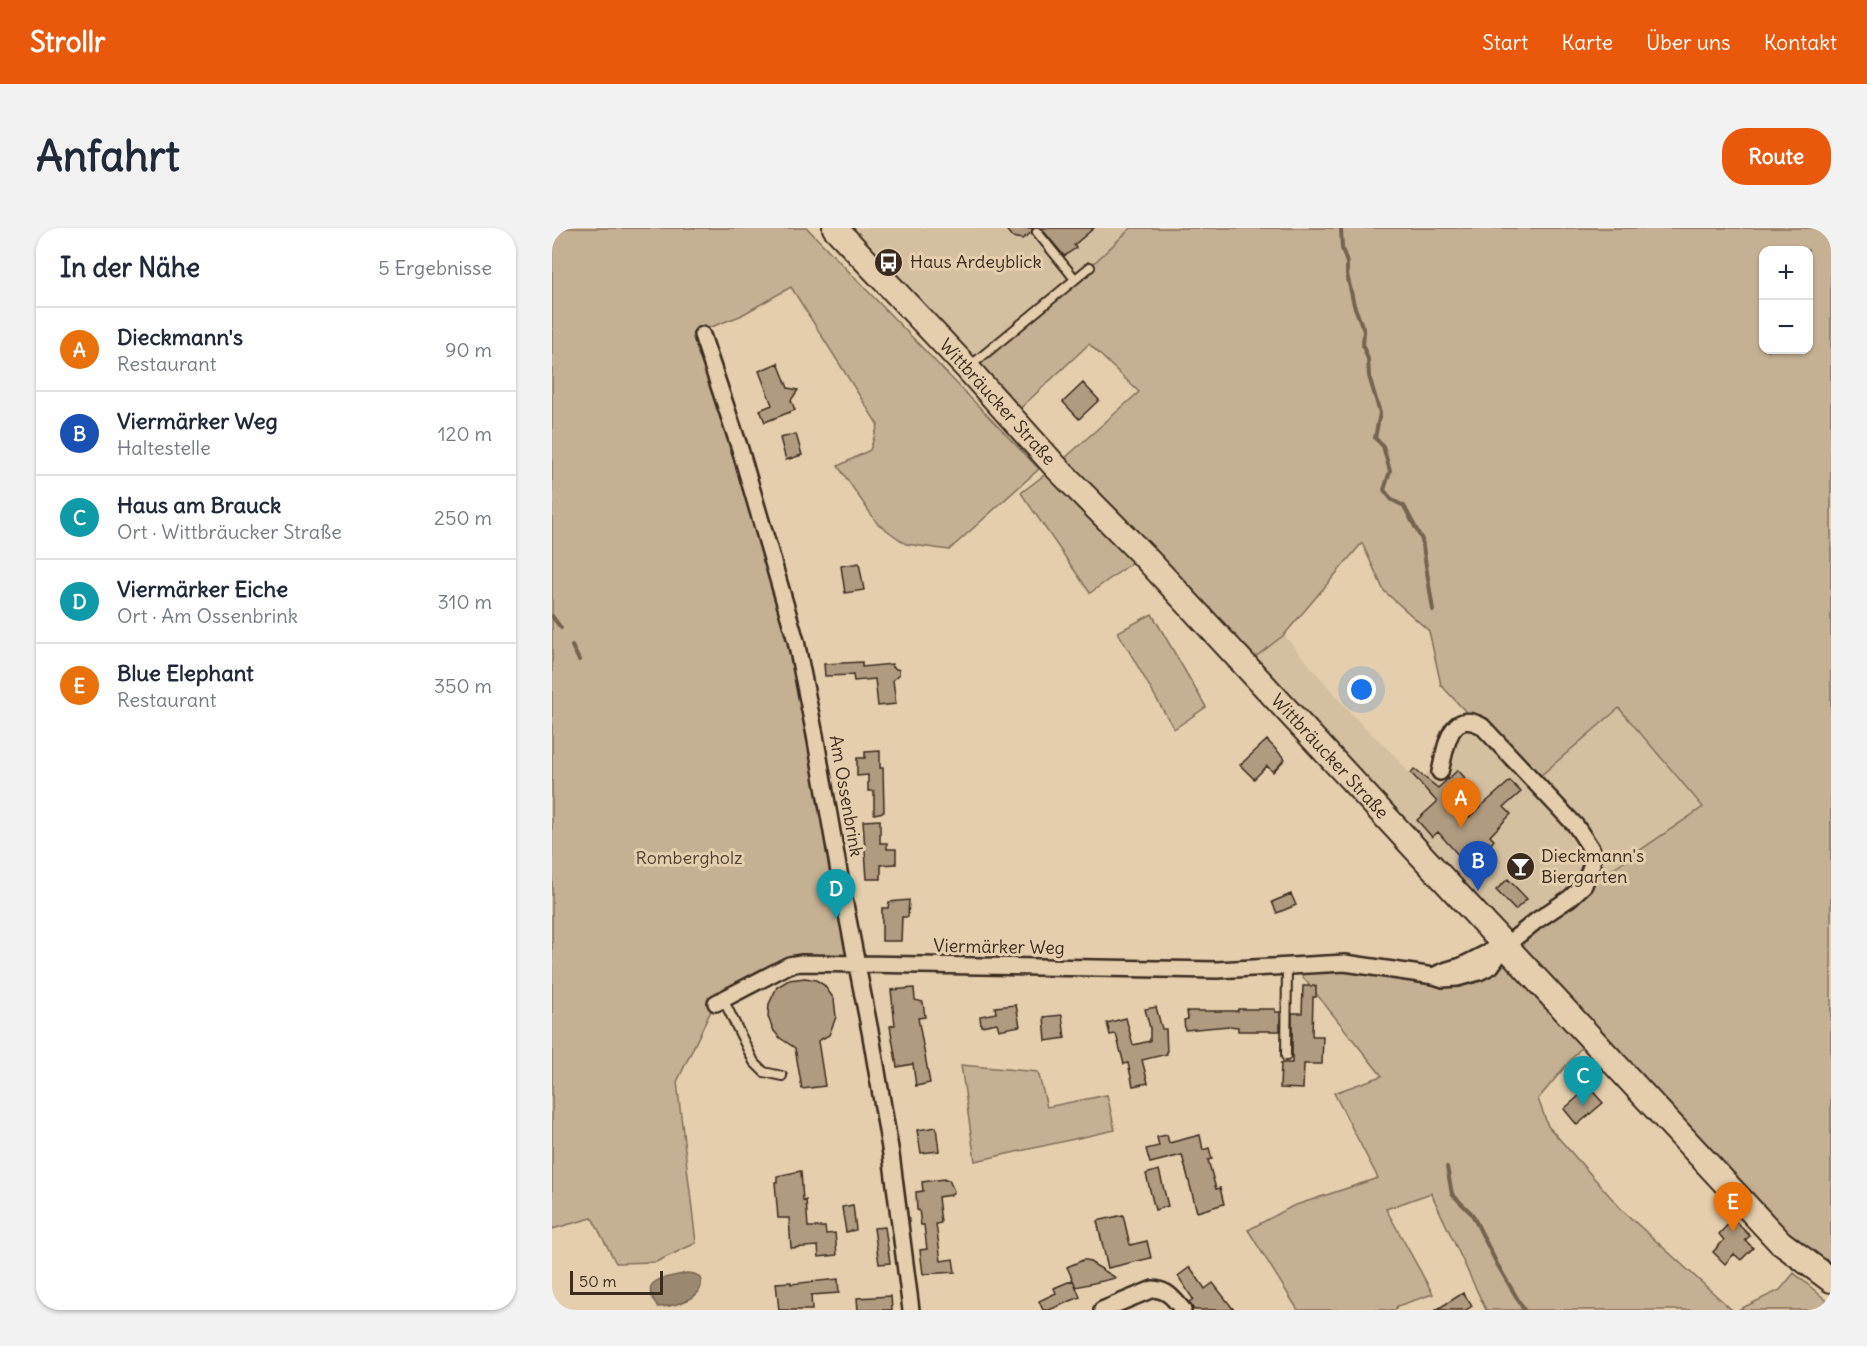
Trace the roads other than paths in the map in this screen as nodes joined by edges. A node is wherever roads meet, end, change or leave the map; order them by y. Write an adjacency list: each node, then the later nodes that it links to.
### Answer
1 (835, 228): 6 (main road, Wittbräucker Straße)
2 (1037, 232): 4 (lane)
3 (1090, 267): 4 (lane)
4 (1076, 279): 6 (lane)
5 (702, 335): 9 (street, Am Ossenbrink)
6 (968, 368): 8 (main road, Wittbräucker Straße)
7 (1440, 772): 8 (street, Viermärker Weg)
8 (1505, 946): 10 (street, Viermärker Weg); 14 (main road, Wittbräucker Straße)
9 (858, 964): 10 (street, Viermärker Weg); 11 (street, Viermärker Weg); 15 (street, Am Ossenbrink)
10 (1287, 966): 12 (lane)
11 (719, 1001): 13 (lane)
12 (1286, 1056)
13 (782, 1076)
14 (1831, 1280)
15 (911, 1310)
16 (1102, 1310): 17 (street)
17 (1183, 1310)

